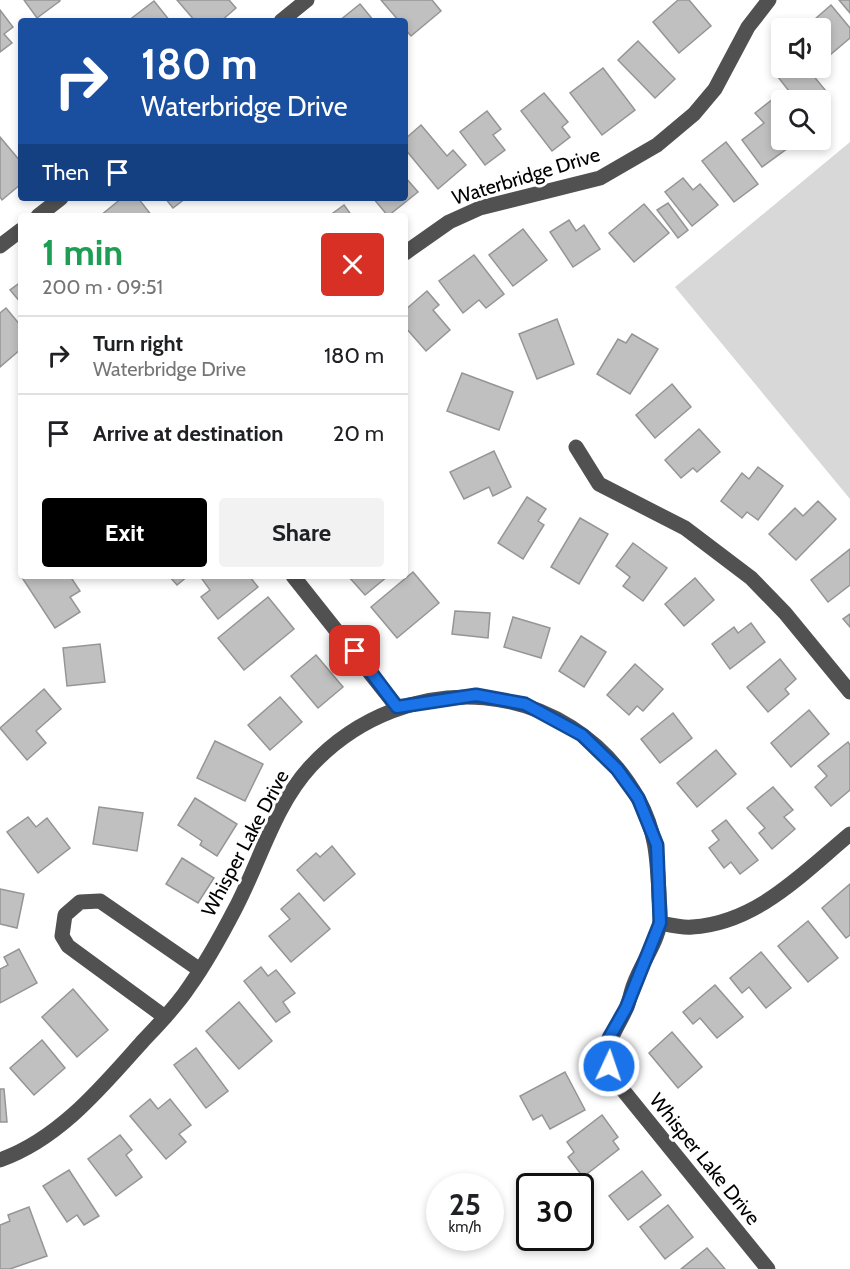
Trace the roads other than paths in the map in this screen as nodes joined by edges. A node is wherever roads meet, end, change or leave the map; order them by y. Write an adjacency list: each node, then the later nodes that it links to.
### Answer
1 (307, 0): 3 (street)
2 (769, 0): 8 (street, Waterbridge Drive)
3 (285, 18)
4 (57, 201): 5 (street)
5 (42, 213)
6 (18, 232): 7 (street)
7 (0, 246)
8 (408, 251)
9 (576, 447): 11 (street)
10 (295, 579): 12 (street)
11 (850, 692)
12 (397, 707): 14 (street, Whisper Lake Drive); 15 (street, Whisper Lake Drive)
13 (850, 834): 14 (street)
14 (660, 923): 18 (street, Whisper Lake Drive)
15 (200, 970): 16 (street, Whisper Lake Drive); 16 (street)
16 (165, 1017): 17 (street, Whisper Lake Drive)
17 (0, 1160)
18 (768, 1269)

